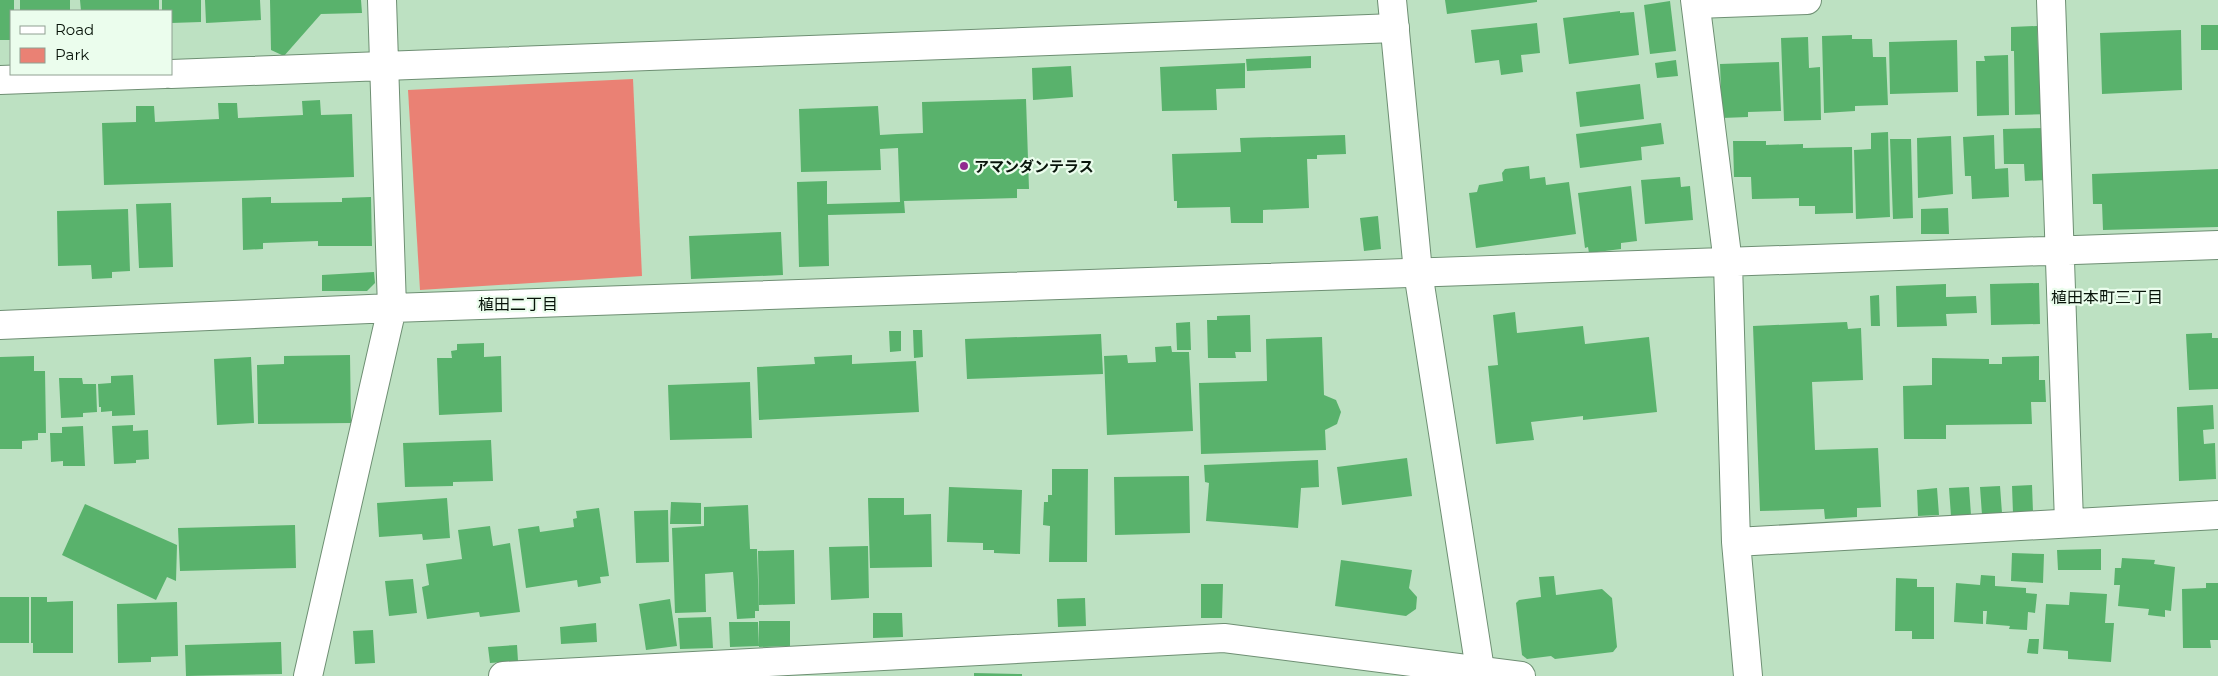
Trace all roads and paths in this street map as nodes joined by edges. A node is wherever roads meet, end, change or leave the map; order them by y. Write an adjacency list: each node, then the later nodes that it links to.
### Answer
1 (382, 0): 7 (street)
2 (1392, 0): 6 (street)
3 (1807, 0): 5 (street)
4 (2051, 0): 12 (street)
5 (1696, 2): 13 (street)
6 (1395, 28): 7 (street); 14 (street)
7 (384, 66): 8 (street); 15 (street)
8 (172, 74)
9 (138, 75): 10 (street)
10 (0, 80)
11 (2218, 245): 12 (street)
12 (2060, 250): 13 (street); 18 (street)
13 (1728, 263): 14 (street); 19 (street)
14 (1418, 272): 15 (street); 20 (street)
15 (392, 308): 16 (street); 21 (street)
16 (0, 325)
17 (2218, 515): 18 (street)
18 (2069, 522): 19 (street)
19 (1736, 542): 24 (street)
20 (1480, 673): 22 (street); 23 (street)
21 (308, 676)
22 (503, 676)
23 (1521, 676)
24 (1748, 676)

